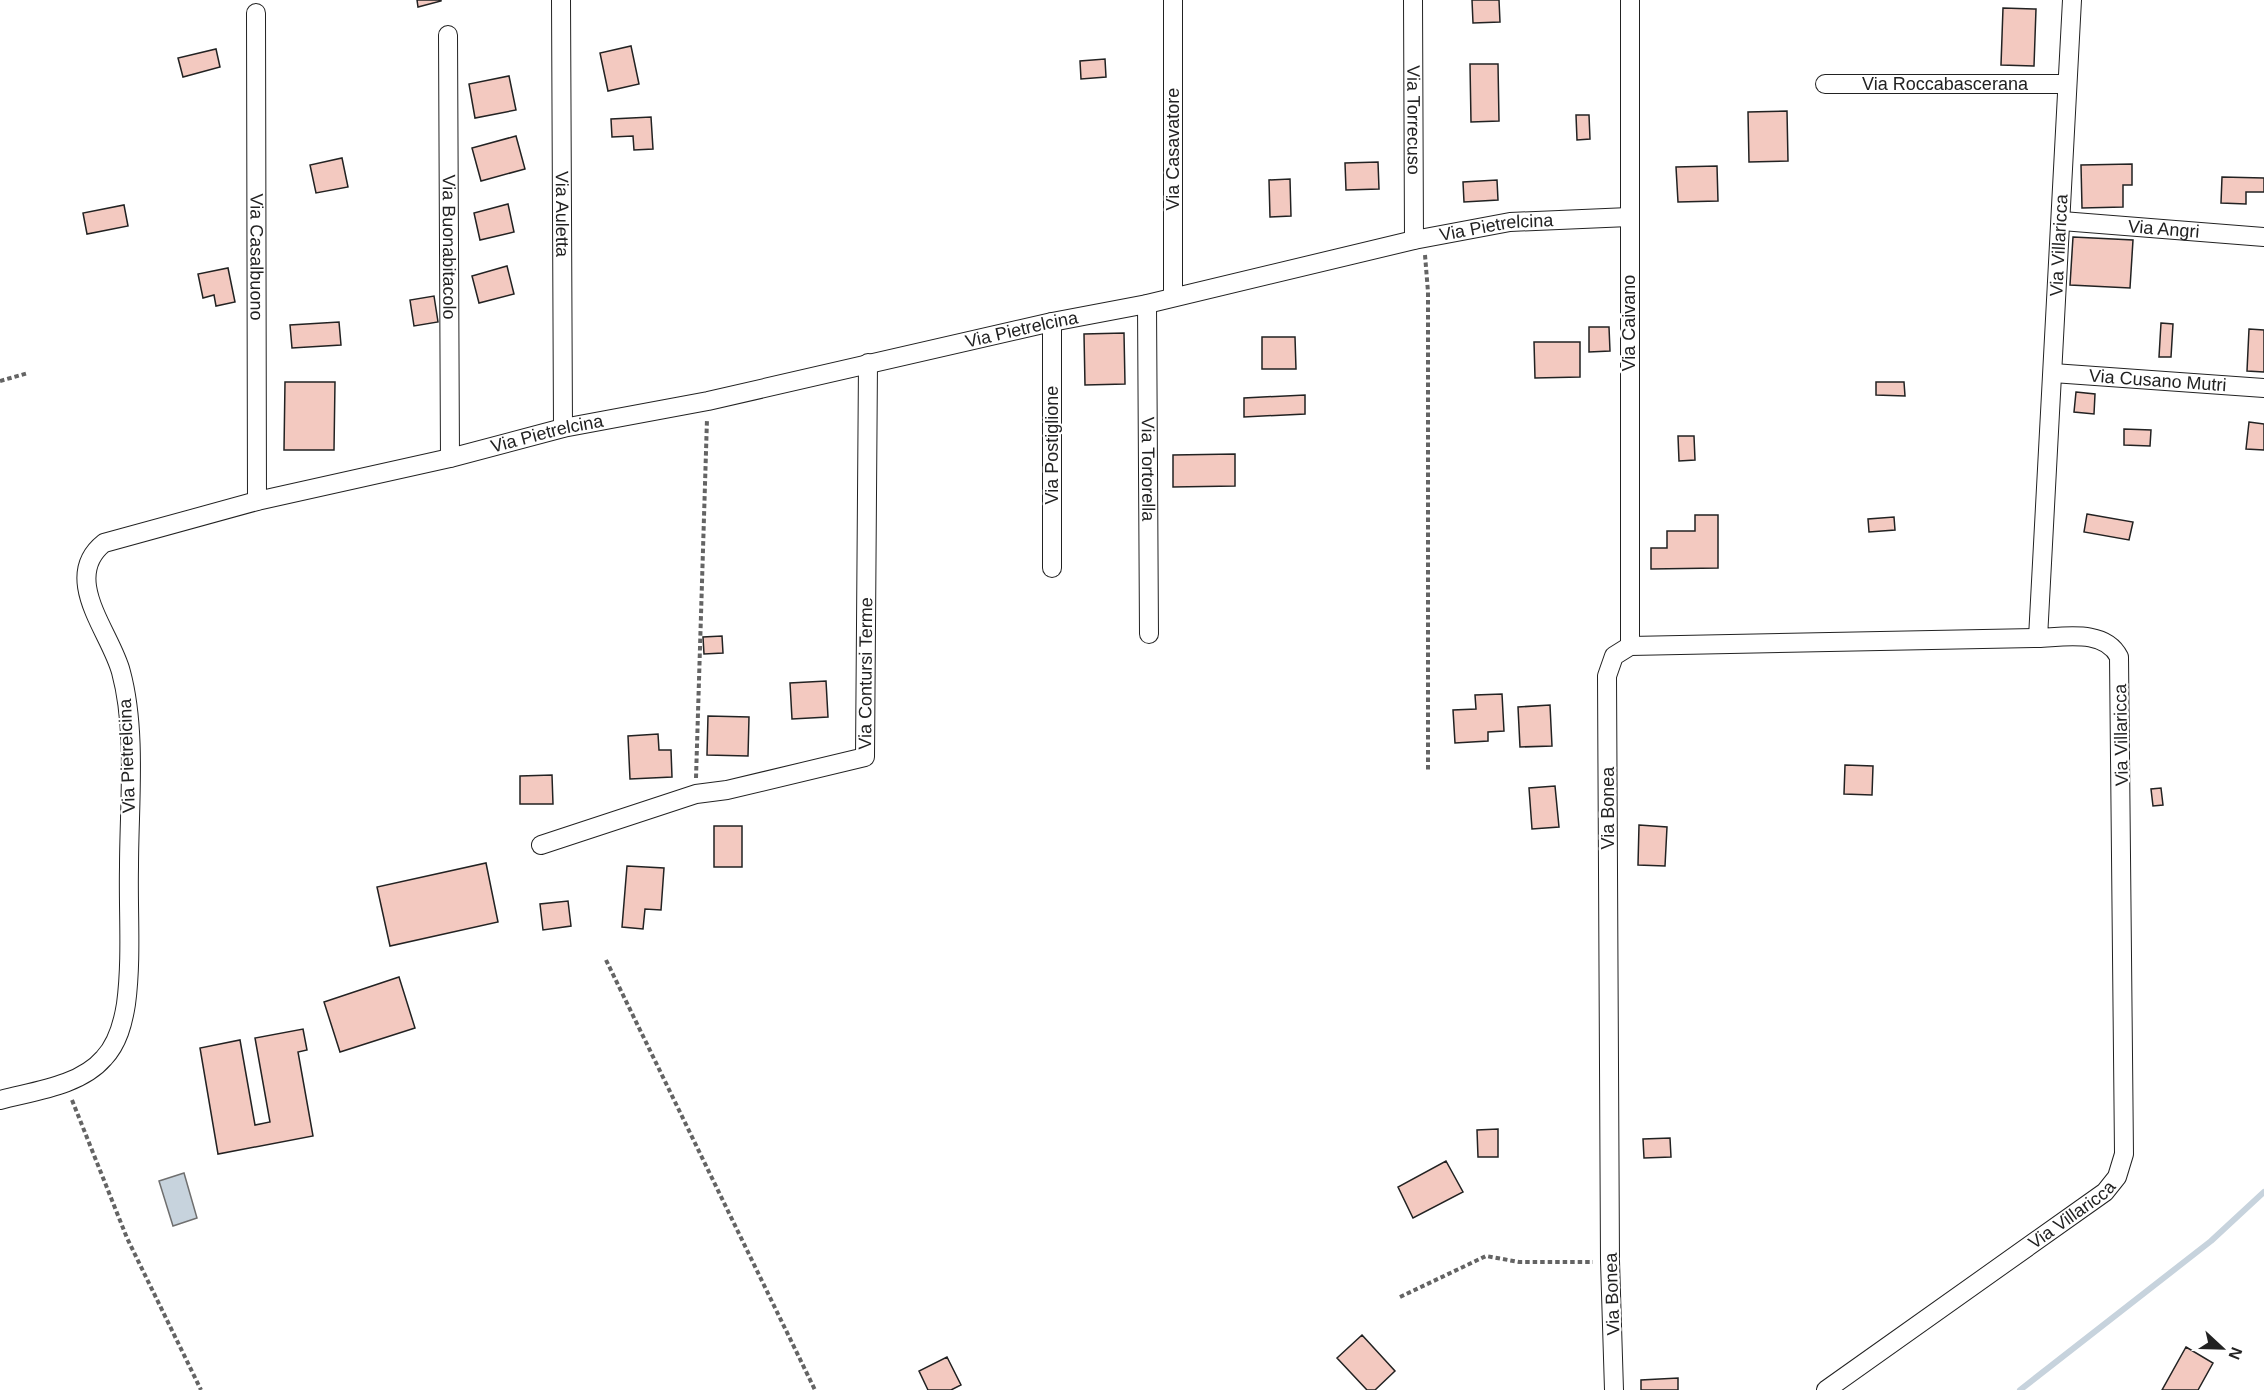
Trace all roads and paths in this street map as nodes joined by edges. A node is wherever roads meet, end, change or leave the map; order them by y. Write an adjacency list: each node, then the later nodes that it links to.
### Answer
1 (561, 0): 23 (street, Via Auletta)
2 (1173, 0): 14 (street, Via Casavatore)
3 (1413, 0): 13 (street, Via Torrecuso)
4 (1630, 0): 10 (street, Via Caivano)
5 (2072, 0): 9 (street, Via Villaricca)
6 (256, 13): 25 (street, Via Casalbuono)
7 (448, 35): 24 (street, Via Buonabitacolo)
8 (1825, 84): 9 (street, Via Roccabascerana)
9 (2066, 84): 11 (street, Via Villaricca)
10 (1629, 217): 13 (street, Via Pietrelcina); 29 (street, Via Caivano)
11 (2062, 221): 12 (street, Via Angri); 19 (street, Via Villaricca)
12 (2264, 237)
13 (1418, 239): 14 (street, Via Pietrelcina); 30 (path)
14 (1173, 297): 15 (street, Via Pietrelcina)
15 (1147, 304): 16 (street, Via Pietrelcina); 27 (street, Via Tortorella)
16 (1052, 322): 17 (street, Via Pietrelcina); 26 (street, Via Postiglione)
17 (868, 363): 22 (street, Via Pietrelcina); 31 (street, Via Contursi Terme)
18 (28, 373): 20 (path)
19 (2053, 373): 21 (street, Via Cusano Mutri); 28 (street, Via Villaricca)
20 (0, 381)
21 (2264, 388)
22 (708, 400): 23 (street, Via Pietrelcina); 31 (path)
23 (563, 428): 24 (street, Via Pietrelcina)
24 (450, 458): 25 (street, Via Pietrelcina)
25 (257, 501): 34 (street, Via Pietrelcina)
26 (1052, 568)
27 (1149, 634)
28 (2038, 638): 29 (street); 41 (street, Via Villaricca)
29 (1630, 646): 36 (street, Via Bonea)
30 (1428, 770)
31 (696, 794): 32 (street, Via Contursi Terme)
32 (541, 845)
33 (606, 960): 39 (path)
34 (65, 1082): 35 (street, Via Pietrelcina); 38 (path)
35 (0, 1100)
36 (1610, 1261): 37 (path); 40 (street, Via Bonea)
37 (1400, 1297)
38 (201, 1390)
39 (815, 1390)
40 (1614, 1390)
41 (1826, 1390)

